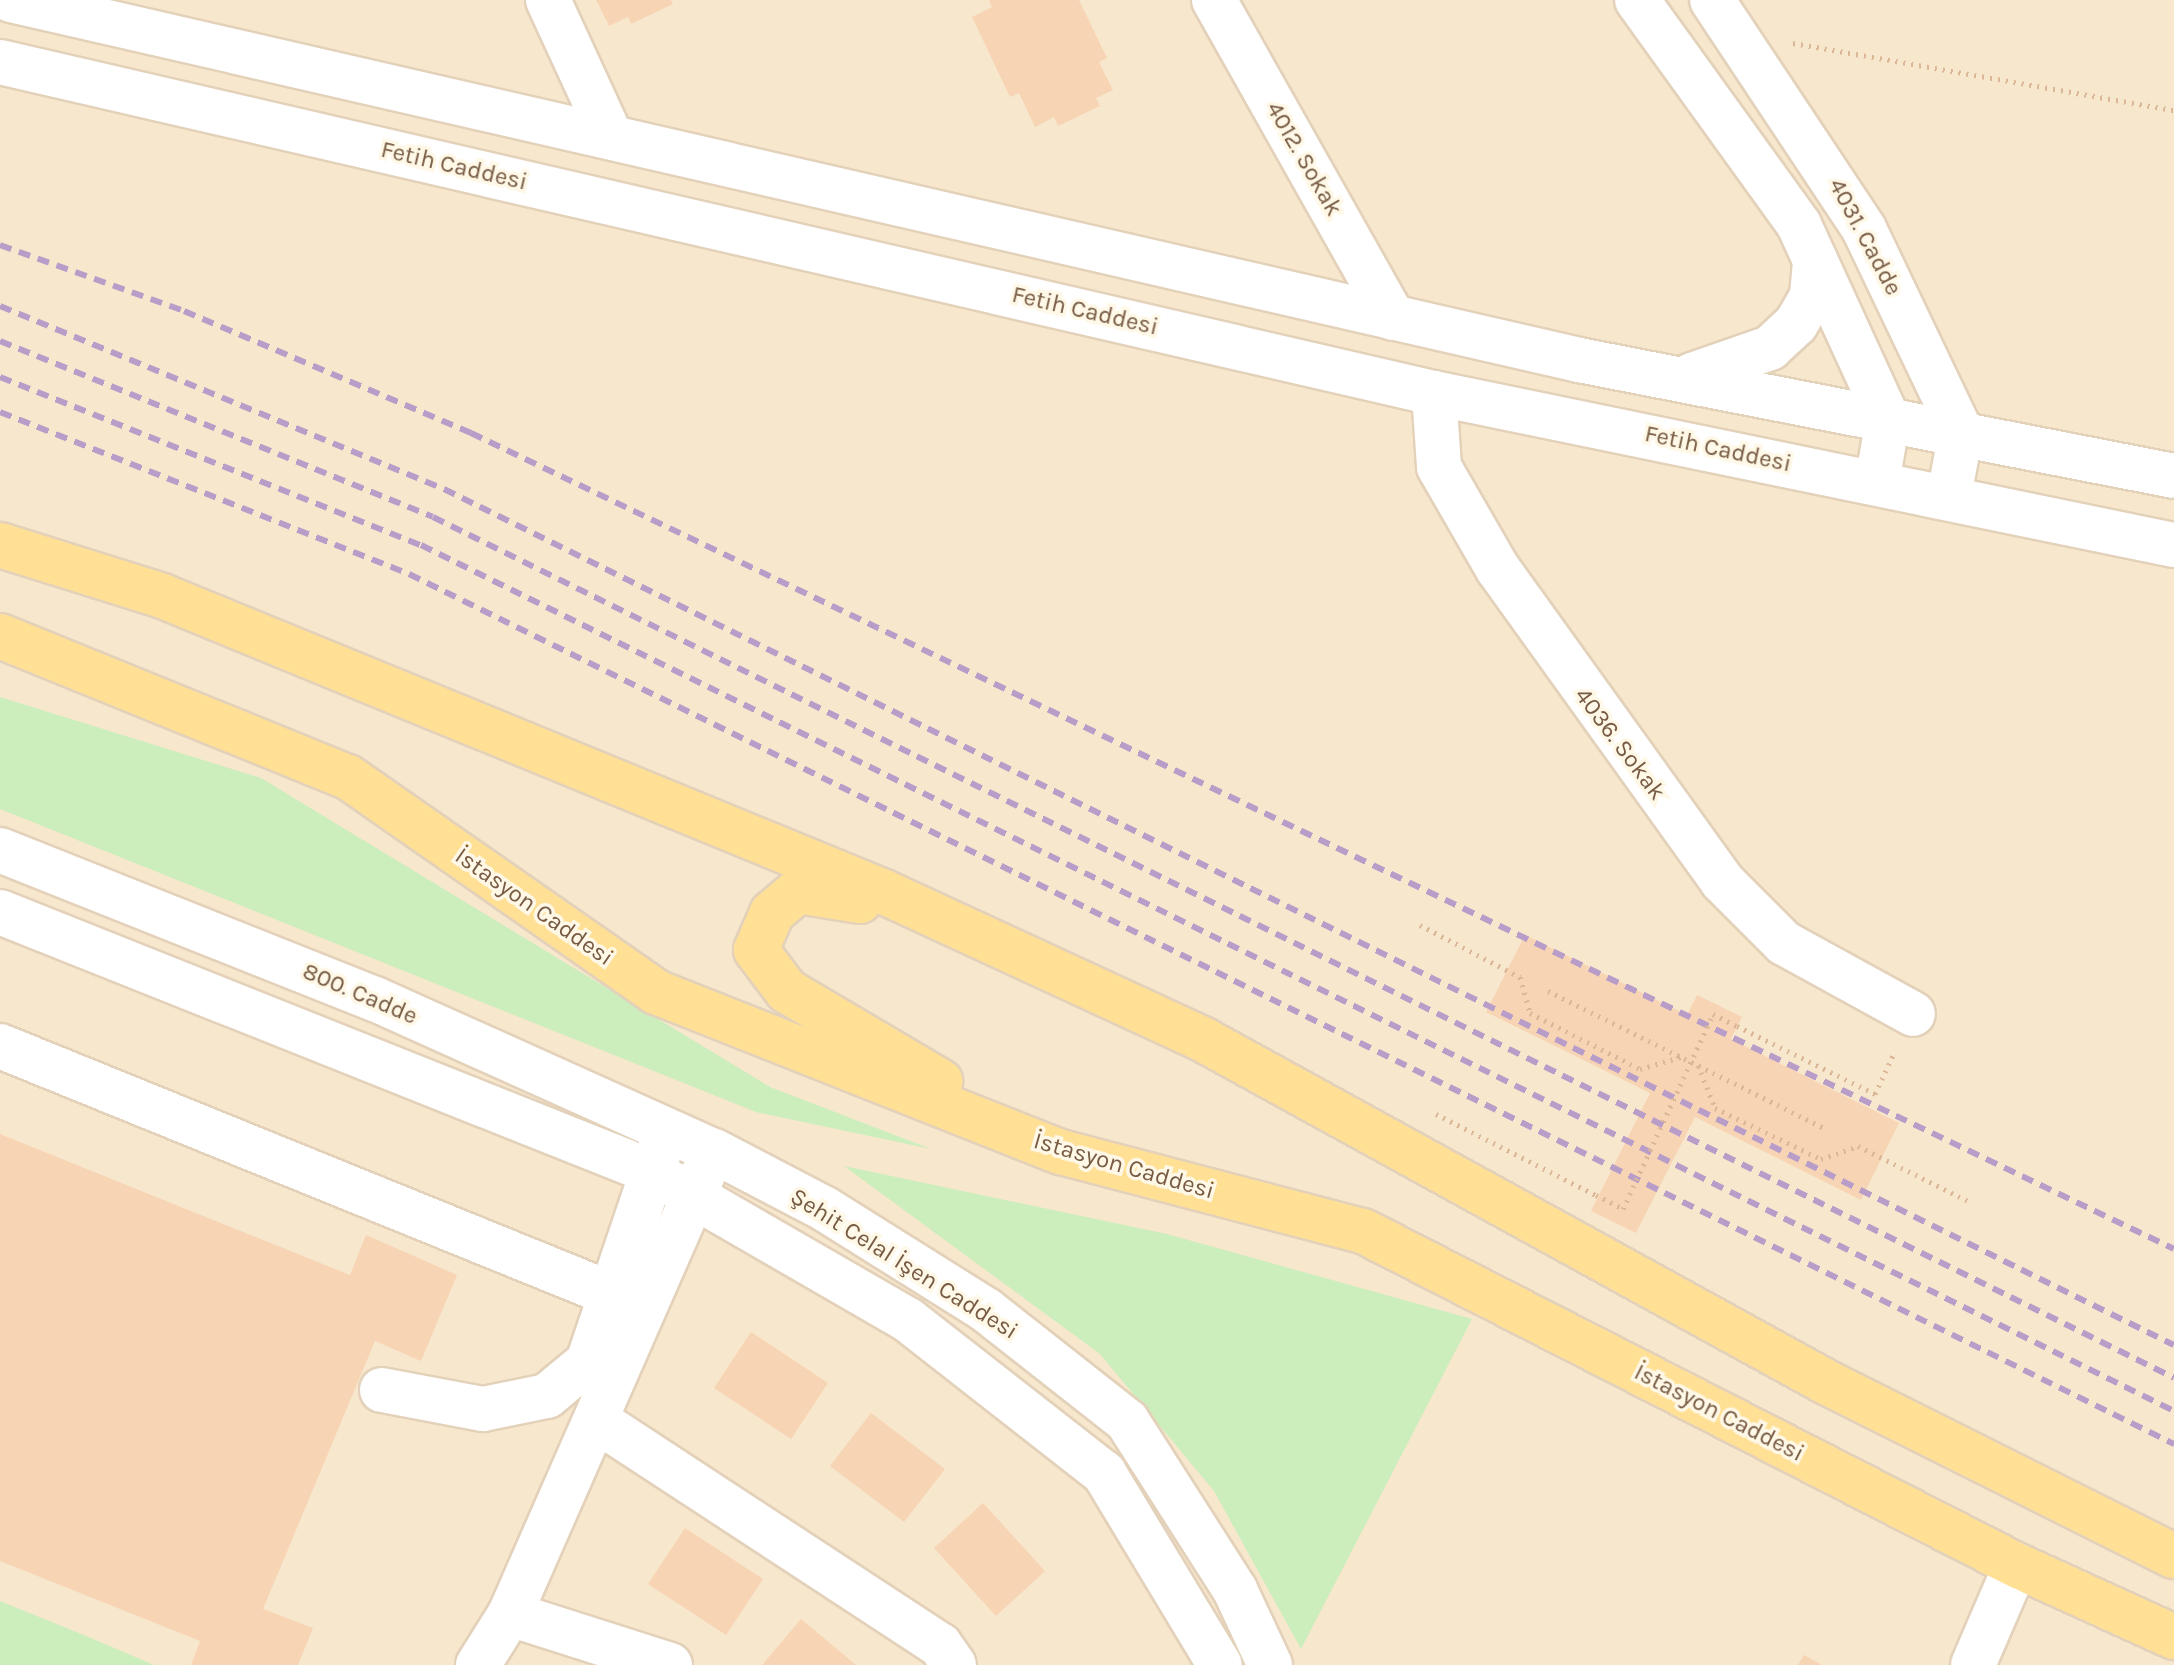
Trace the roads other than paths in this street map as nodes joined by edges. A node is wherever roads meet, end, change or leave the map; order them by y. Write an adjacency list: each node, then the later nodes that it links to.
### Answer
1 (11, 0): 7 (street)
2 (548, 0): 7 (street)
3 (1214, 0): 9 (street, 4012. Sokak)
4 (1637, 0): 8 (street)
5 (1712, 0): 13 (street, 4031. Cadde)
6 (0, 62): 11 (street, Fetih Caddesi)
7 (610, 135): 9 (street)
8 (1815, 260): 10 (street); 12 (street)
9 (1393, 318): 10 (street)
10 (1686, 377): 12 (street)
11 (1434, 393): 15 (street, Fetih Caddesi); 23 (street, 4036. Sokak)
12 (1888, 419): 13 (street); 15 (street)
13 (1961, 432): 14 (street); 16 (street)
14 (2174, 476)
15 (1877, 483): 16 (street, Fetih Caddesi)
16 (1949, 496): 18 (street, Fetih Caddesi)
17 (0, 545): 22 (main road)
18 (2174, 545)
19 (0, 636): 27 (main road, İstasyon Caddesi)
20 (0, 850): 25 (street, 800. Cadde)
21 (0, 912): 28 (street)
22 (999, 945): 27 (main road); 33 (main road)
23 (1913, 1014)
24 (0, 1046): 30 (street)
25 (667, 1130): 26 (street, 800. Cadde); 28 (street)
26 (714, 1151): 29 (street); 41 (street, Şehit Celal İşen Caddesi)
27 (1061, 1152): 34 (main road, İstasyon Caddesi)
28 (650, 1171): 29 (street); 30 (street)
29 (694, 1193): 32 (street); 40 (street, Şehit Celal İşen Caddesi)
30 (611, 1294): 31 (street)
31 (382, 1390)
32 (596, 1420): 35 (street); 39 (street)
33 (2174, 1556)
34 (2016, 1565): 36 (main road, İstasyon Caddesi); 42 (street)
35 (510, 1614): 37 (street); 38 (street)
36 (2174, 1637)
37 (478, 1665)
38 (670, 1665)
39 (954, 1665)
40 (1220, 1665)
41 (1270, 1665)
42 (1973, 1665)

